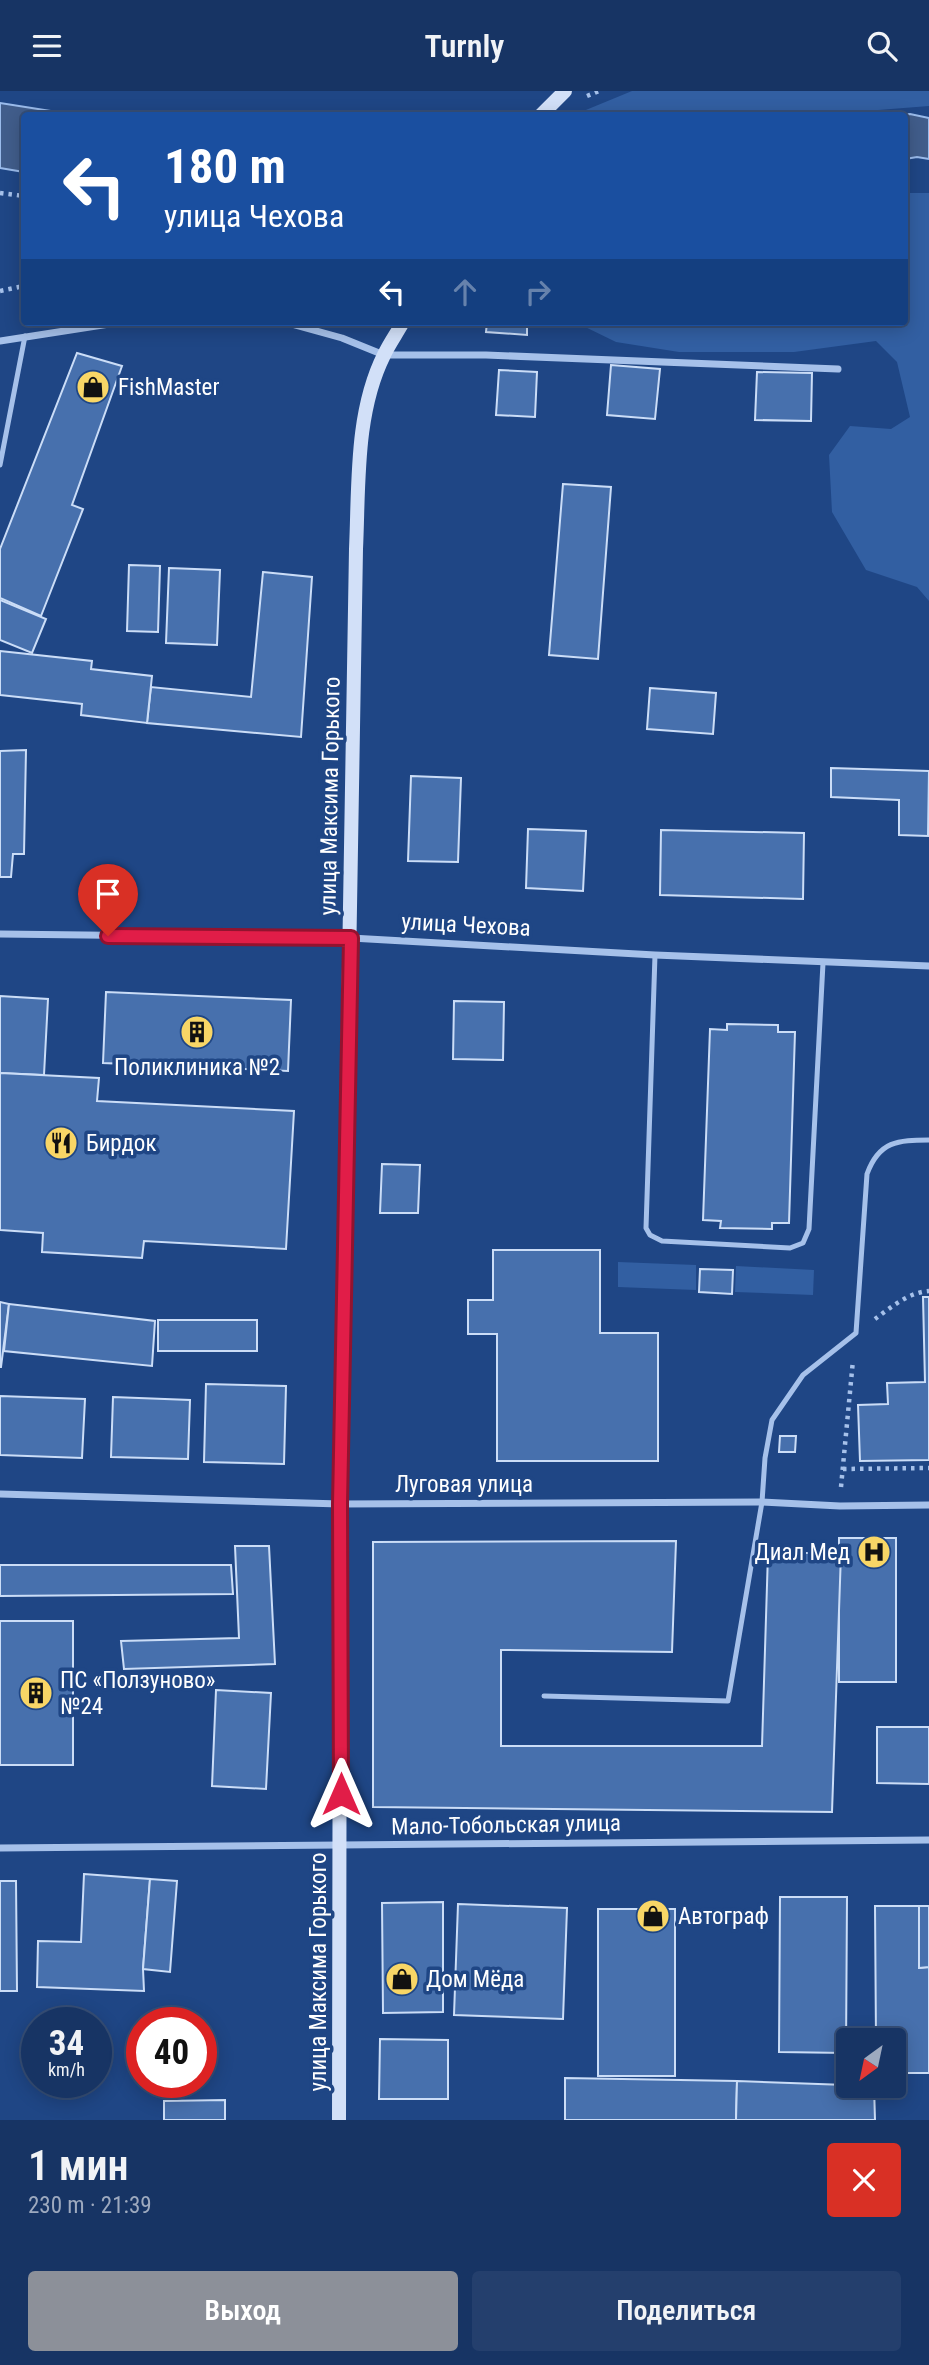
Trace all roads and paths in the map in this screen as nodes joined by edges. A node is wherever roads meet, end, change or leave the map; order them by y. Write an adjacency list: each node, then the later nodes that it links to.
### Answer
1 (565, 91): 2 (street)
2 (544, 112)
3 (0, 193): 4 (path)
4 (21, 196)
5 (21, 287): 6 (path)
6 (0, 291)
7 (96, 326): 10 (street)
8 (298, 326): 12 (street)
9 (401, 326): 12 (street, улица Максима Горького)
10 (25, 337): 11 (street); 14 (lane)
11 (0, 341)
12 (384, 355): 13 (street); 16 (street, улица Максима Горького)
13 (838, 369)
14 (0, 465)
15 (0, 934): 16 (street, улица Чехова)
16 (351, 938): 17 (street, улица Чехова); 27 (street, улица Максима Горького)
17 (655, 955): 18 (street, улица Чехова); 18 (lane)
18 (822, 963): 19 (street, улица Чехова)
19 (929, 966)
20 (929, 1140): 22 (lane)
21 (929, 1291): 22 (path)
22 (856, 1333): 24 (path); 26 (lane)
23 (929, 1468): 24 (path)
24 (843, 1469): 29 (path)
25 (0, 1494): 27 (street, Луговая улица)
26 (762, 1502): 27 (street, Луговая улица); 29 (street, Луговая улица); 30 (lane)
27 (340, 1504): 32 (street, улица Максима Горького)
28 (929, 1505): 29 (street, Луговая улица)
29 (840, 1506)
30 (544, 1696)
31 (929, 1840): 32 (street, Мало-Тобольская улица)
32 (341, 1846): 33 (street, Мало-Тобольская улица); 34 (street, улица Максима Горького)
33 (0, 1848)
34 (340, 2120)

